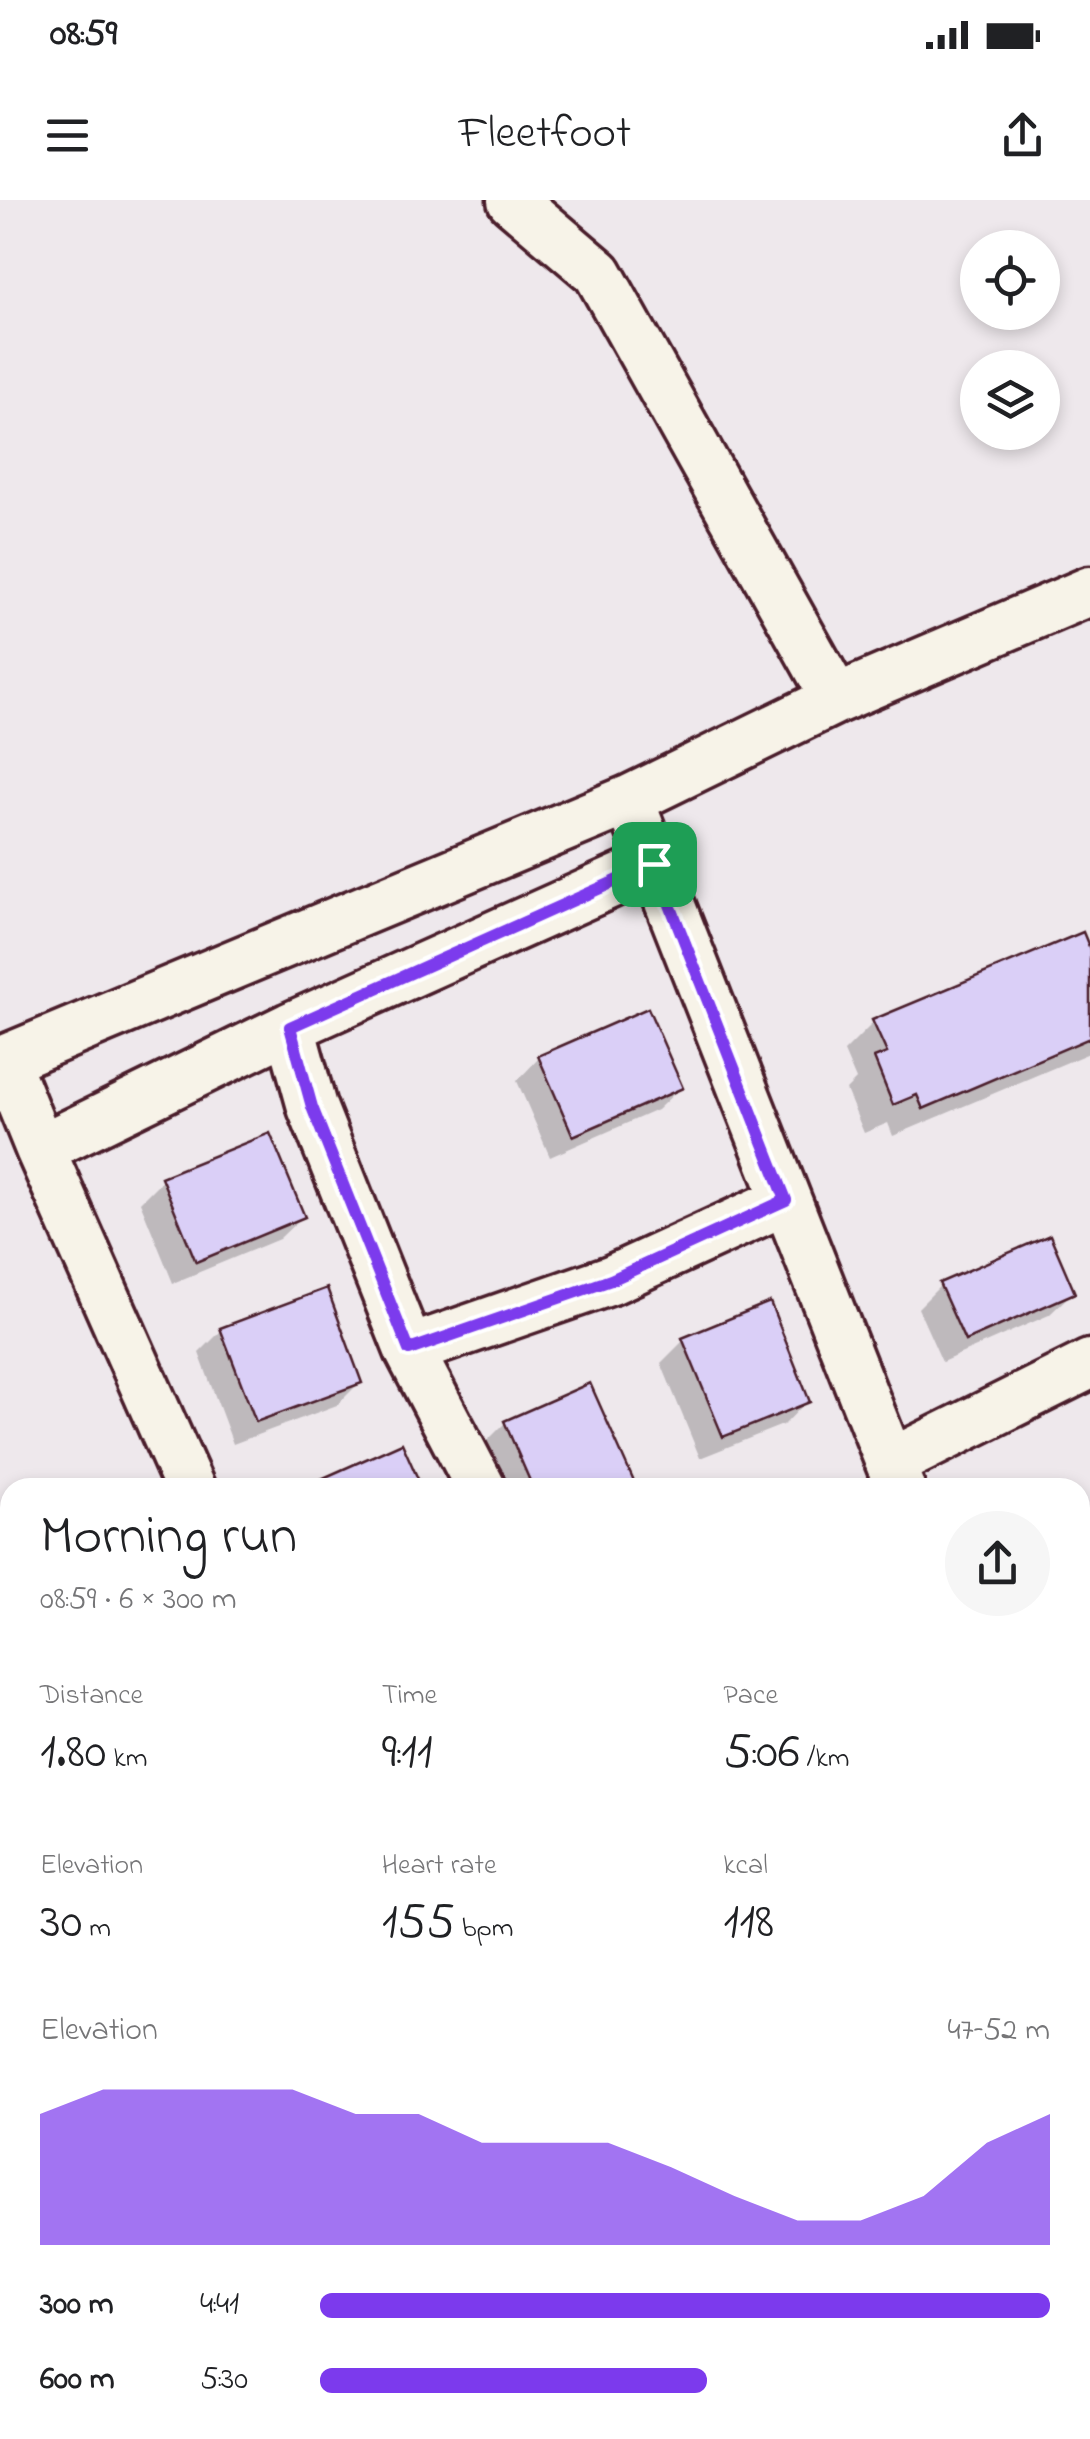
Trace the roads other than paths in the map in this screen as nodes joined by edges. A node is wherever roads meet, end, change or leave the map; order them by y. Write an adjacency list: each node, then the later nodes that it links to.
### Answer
1 (512, 200): 3 (street)
2 (1090, 591): 3 (street)
3 (836, 698): 4 (street)
4 (629, 800): 5 (street); 7 (street)
5 (654, 864): 6 (street); 9 (street)
6 (290, 1027): 8 (street); 10 (street)
7 (1, 1058): 8 (street)
8 (40, 1148): 13 (street)
9 (786, 1200): 10 (street); 12 (street)
10 (409, 1350): 14 (street)
11 (1090, 1364): 12 (street)
12 (895, 1475)
13 (186, 1478)
14 (475, 1478)

